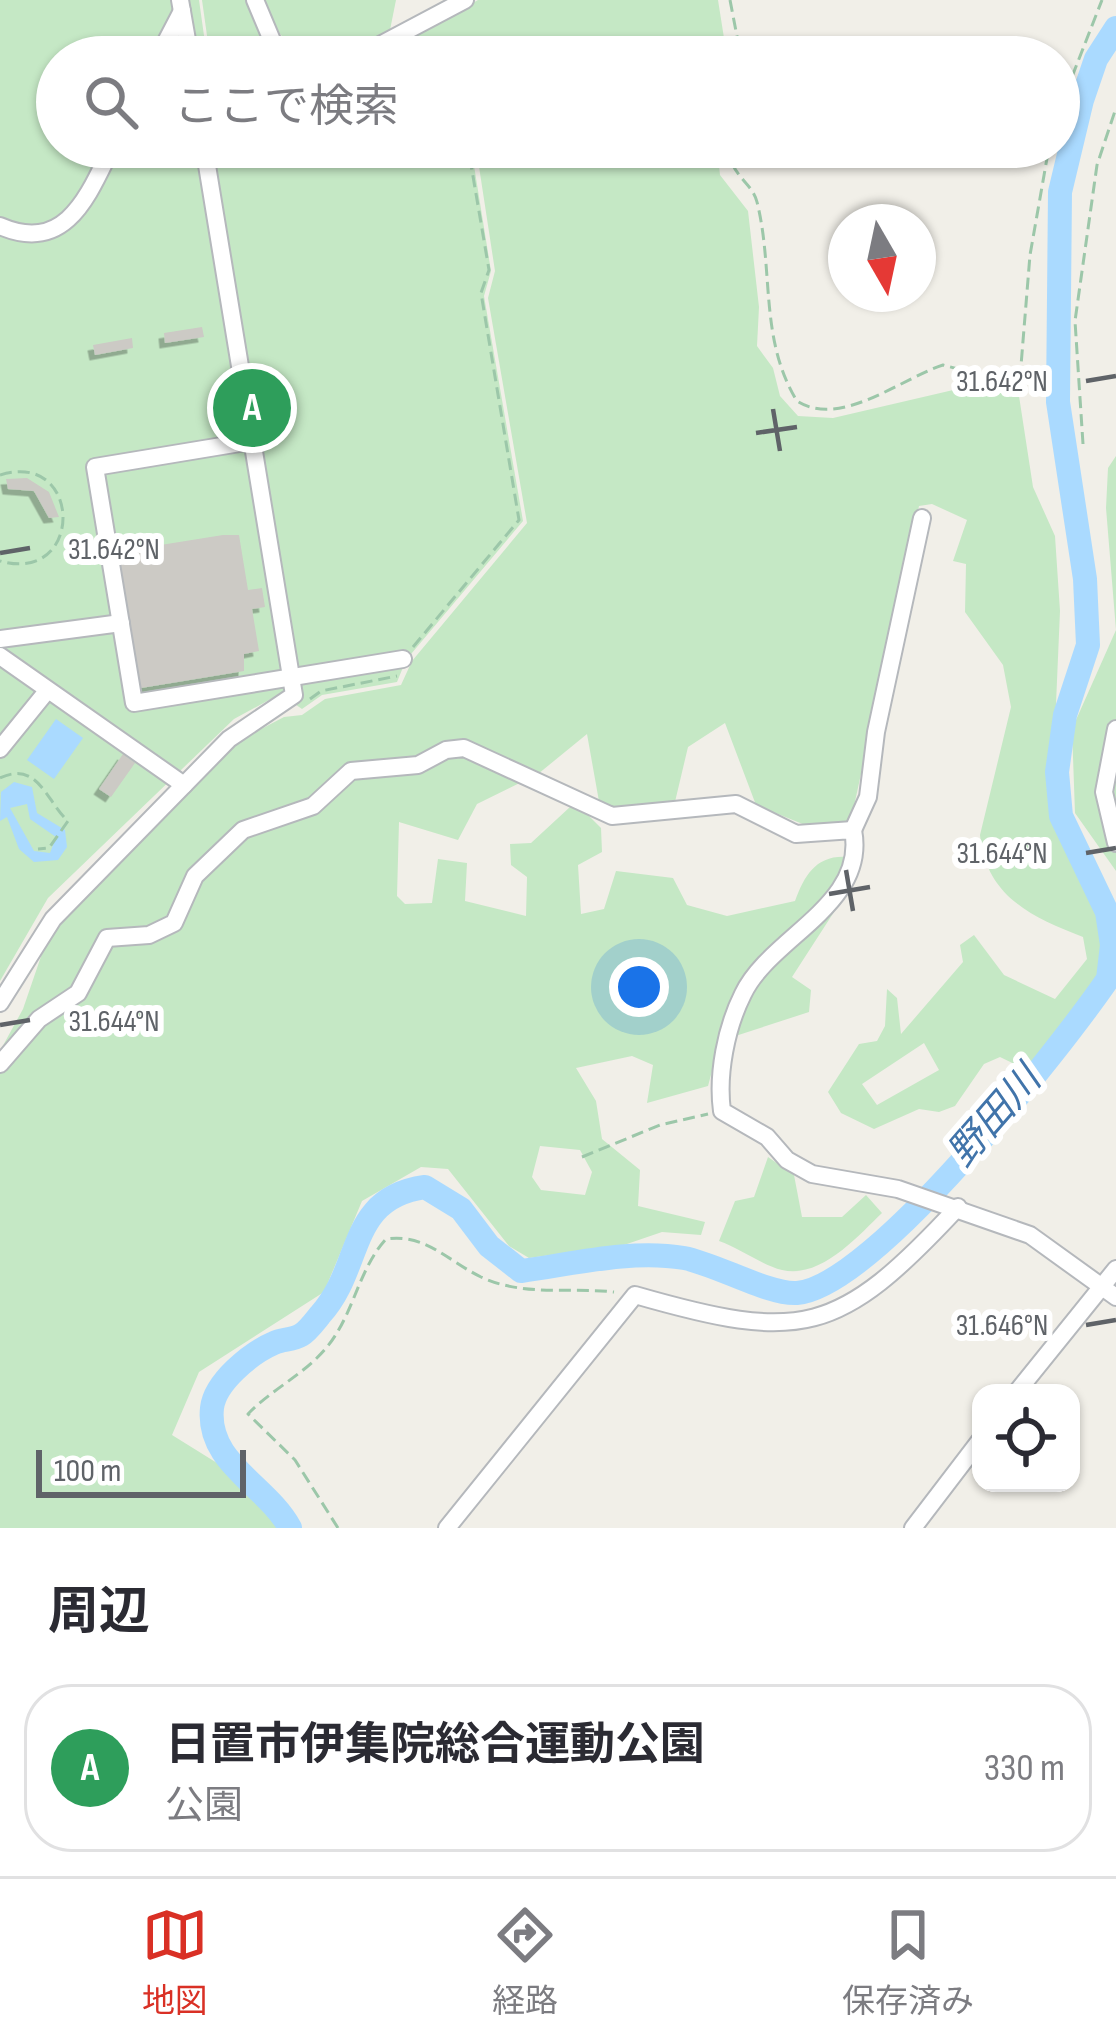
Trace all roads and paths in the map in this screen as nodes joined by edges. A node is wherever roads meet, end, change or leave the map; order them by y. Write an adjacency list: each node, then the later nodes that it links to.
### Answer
1 (255, 0): 8 (street)
2 (465, 0): 9 (street)
3 (730, 0): 10 (path)
4 (1102, 0): 11 (path)
5 (181, 5): 6 (street); 7 (street)
6 (167, 36)
7 (186, 36)
8 (270, 36)
9 (397, 36)
10 (737, 36)
11 (1080, 52)
12 (1116, 108): 20 (path)
13 (101, 168): 18 (street)
14 (207, 168): 19 (street)
15 (472, 168): 27 (path)
16 (731, 168): 17 (path)
17 (1045, 168)
18 (3, 231)
19 (252, 441): 24 (street); 28 (street)
20 (1083, 444)
21 (0, 475): 23 (path)
22 (922, 518): 35 (street)
23 (0, 561)
24 (121, 623): 25 (street); 28 (street)
25 (0, 639)
26 (0, 656): 29 (street)
27 (404, 658): 28 (street); 30 (path)
28 (291, 677): 30 (street)
29 (47, 691): 32 (street); 34 (street)
30 (292, 697): 34 (street)
31 (1116, 729): 36 (street)
32 (0, 749)
33 (0, 778): 37 (path)
34 (184, 784): 38 (street)
35 (853, 830): 39 (street); 40 (street)
36 (1116, 843)
37 (40, 846)
38 (0, 1003)
39 (0, 1064)
40 (722, 1111): 41 (path); 42 (street)
41 (582, 1157)
42 (952, 1205): 44 (street); 45 (street)
43 (1116, 1268): 44 (street)
44 (1101, 1282): 46 (street); 47 (street)
45 (634, 1294): 49 (path); 50 (street)
46 (1116, 1297)
47 (1023, 1384)
48 (972, 1451): 51 (street)
49 (338, 1528)
50 (447, 1528)
51 (913, 1528)

